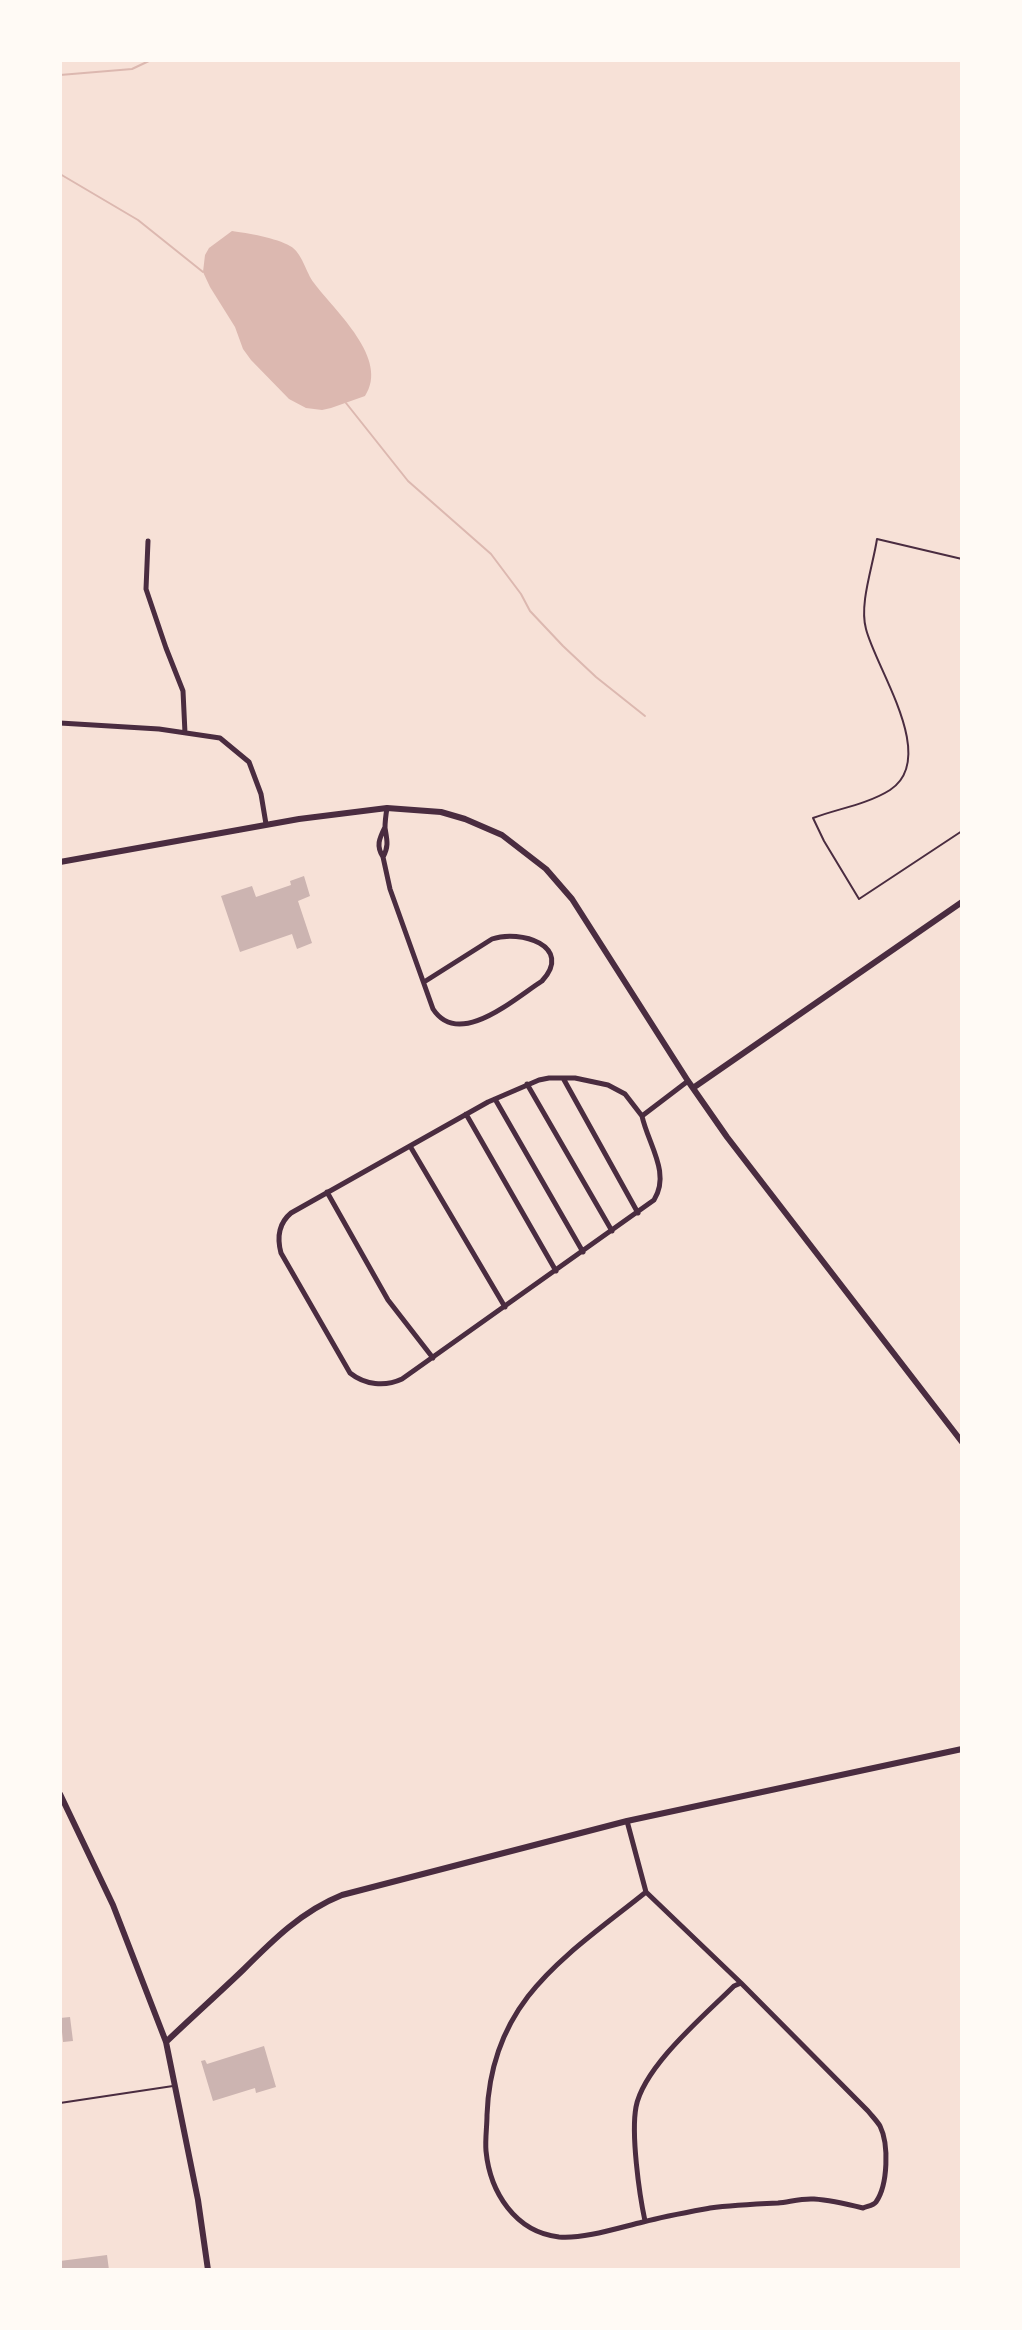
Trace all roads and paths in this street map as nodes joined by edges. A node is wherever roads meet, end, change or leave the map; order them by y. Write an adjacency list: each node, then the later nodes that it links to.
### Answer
1 (148, 542): 4 (street)
2 (962, 559): 7 (lane)
3 (60, 723): 4 (street)
4 (185, 733): 6 (street)
5 (387, 808): 6 (street); 10 (street); 12 (street)
6 (266, 824): 8 (street)
7 (962, 831)
8 (60, 862)
9 (962, 902): 14 (street)
10 (424, 982): 10 (street)
11 (563, 1078): 13 (street); 17 (street); 20 (street)
12 (688, 1081): 14 (street); 17 (street)
13 (527, 1084): 15 (street); 21 (street)
14 (693, 1088): 26 (street)
15 (495, 1099): 16 (street); 22 (street)
16 (466, 1114): 18 (street); 23 (street)
17 (642, 1116): 20 (street)
18 (410, 1146): 19 (street); 24 (street)
19 (327, 1192): 25 (street); 25 (street)
20 (638, 1213): 21 (street)
21 (612, 1232): 22 (street)
22 (583, 1252): 23 (street)
23 (556, 1271): 24 (street)
24 (505, 1307): 25 (street)
25 (433, 1358)
26 (962, 1442)
27 (962, 1749): 29 (street)
28 (60, 1794): 32 (street)
29 (627, 1821): 30 (street); 32 (street)
30 (646, 1892): 31 (street); 35 (street)
31 (741, 1983): 35 (street); 35 (street)
32 (166, 2042): 33 (street)
33 (174, 2086): 34 (lane); 36 (street)
34 (60, 2103)
35 (645, 2221)
36 (208, 2270)

